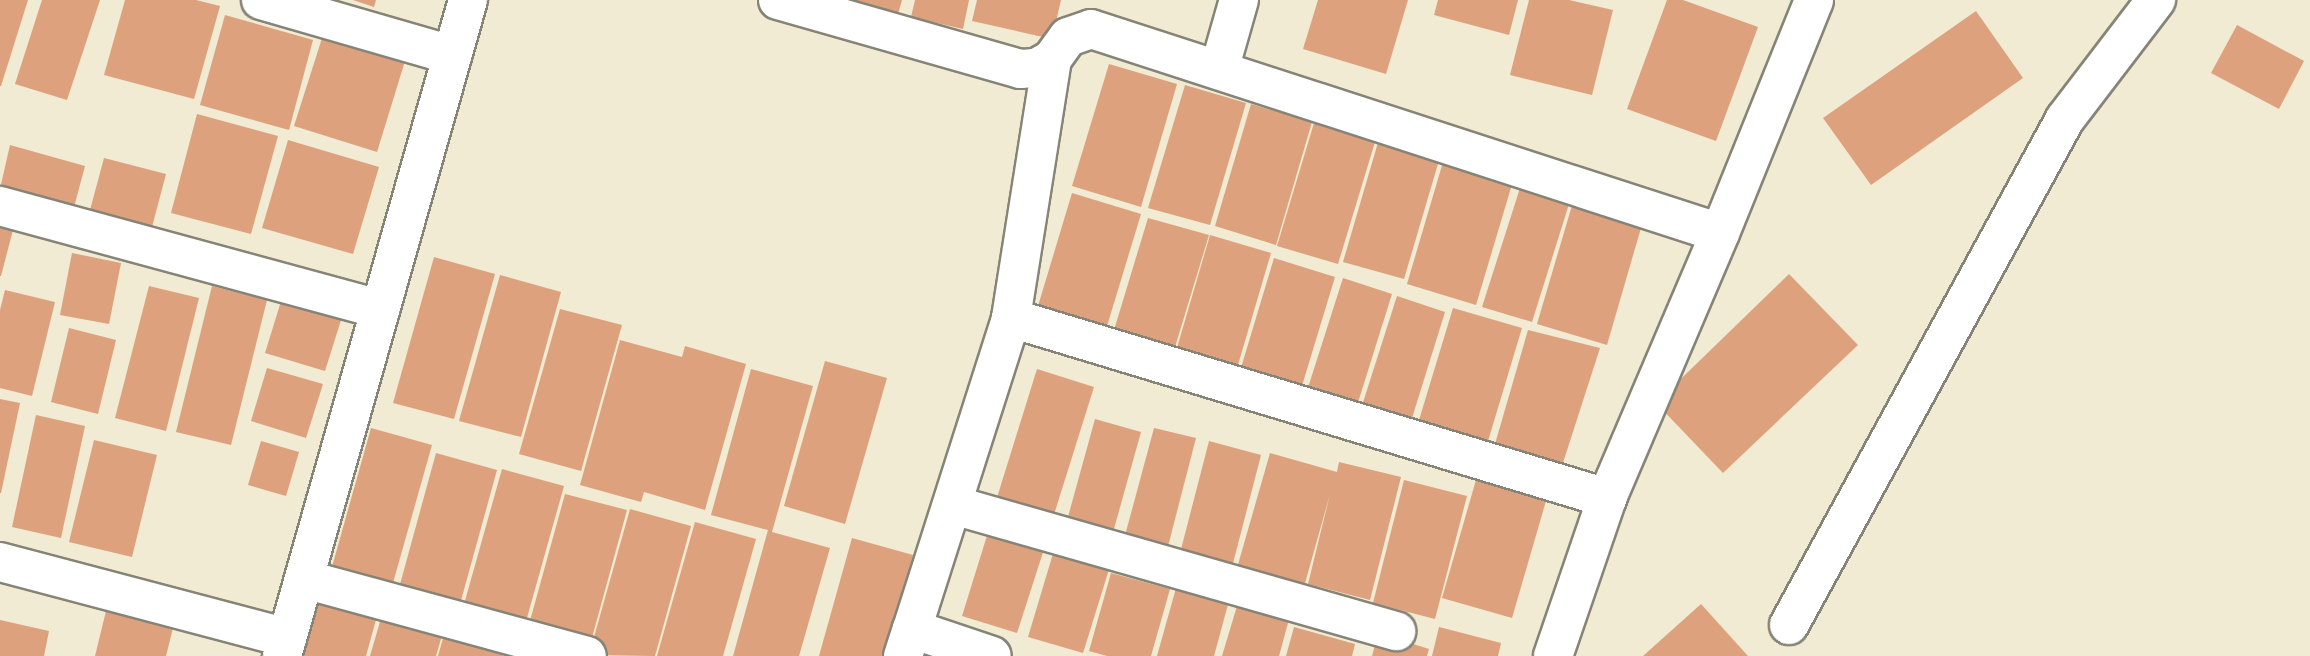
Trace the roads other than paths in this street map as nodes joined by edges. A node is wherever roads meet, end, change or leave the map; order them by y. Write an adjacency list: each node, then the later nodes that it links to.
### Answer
1 (261, 0): 7 (street)
2 (468, 0): 7 (street)
3 (778, 0): 8 (street)
4 (1239, 0): 9 (street)
5 (1814, 0): 11 (street)
6 (2156, 0): 18 (street)
7 (452, 55): 12 (street)
8 (1052, 59): 9 (street); 13 (street)
9 (1219, 70): 11 (street)
10 (0, 206): 12 (street)
11 (1720, 233): 14 (street)
12 (380, 309): 17 (street)
13 (1011, 318): 14 (street); 15 (street)
14 (1607, 498): 24 (street)
15 (953, 505): 19 (street); 20 (street)
16 (0, 562): 21 (street)
17 (304, 579): 21 (street); 22 (street)
18 (1789, 625)
19 (1396, 631)
20 (907, 643): 23 (street)
21 (285, 647)
22 (587, 656)
23 (992, 656)
24 (1553, 656)

